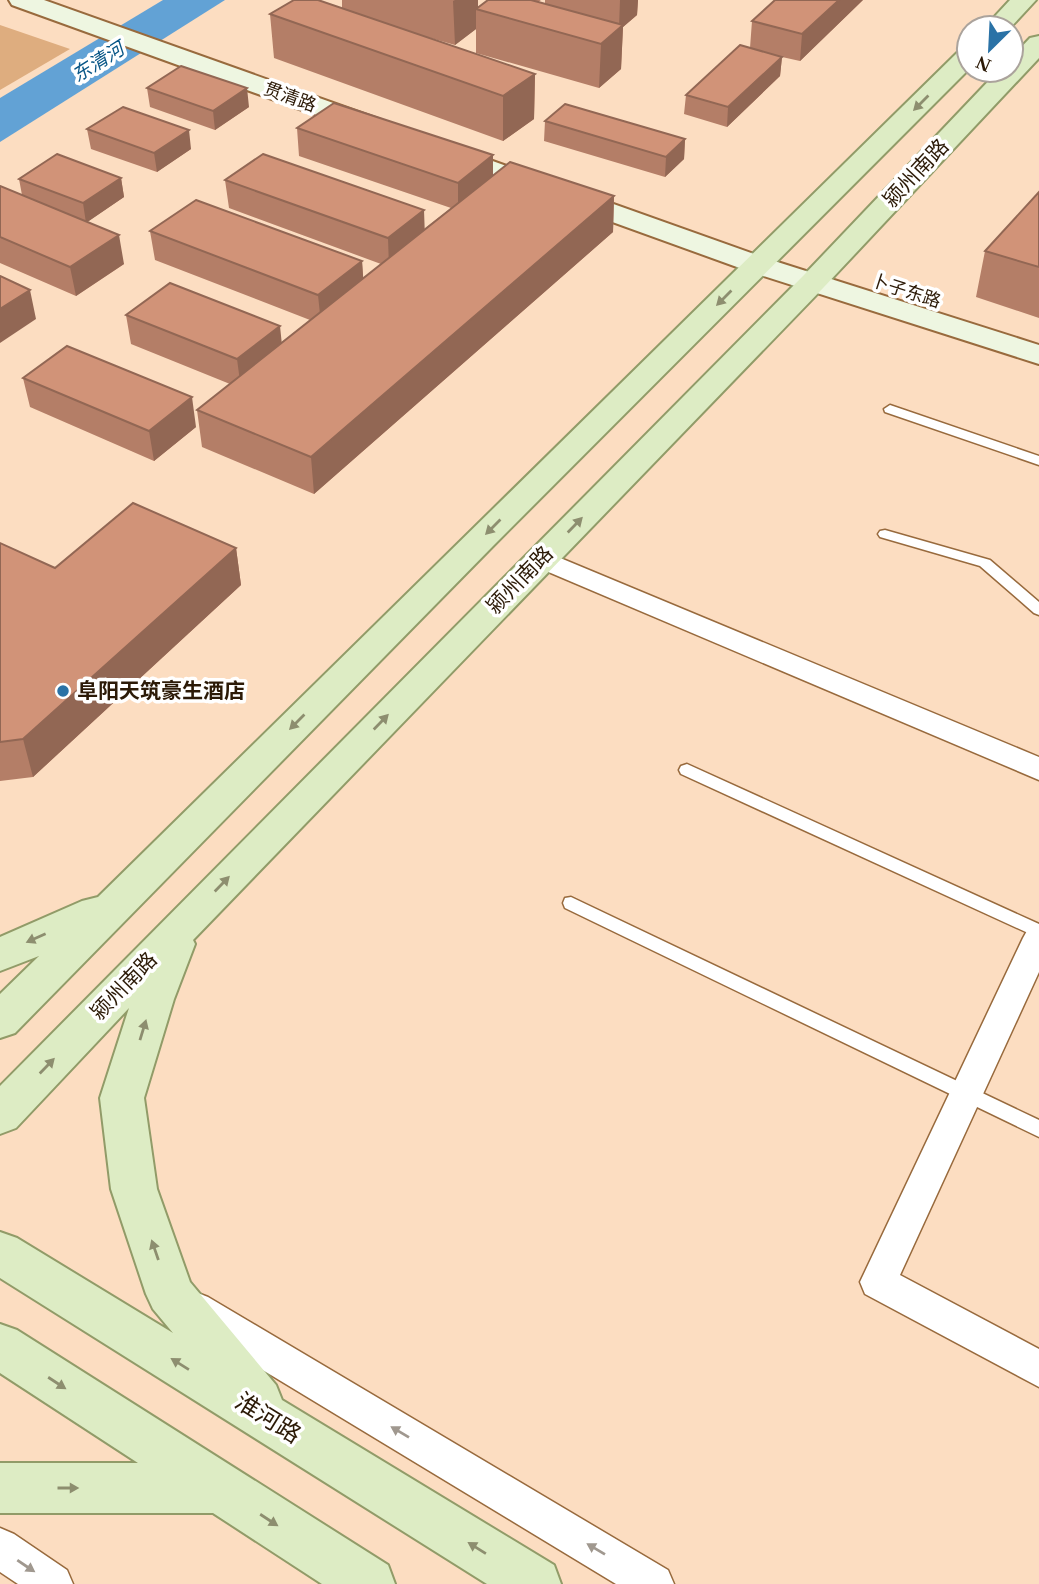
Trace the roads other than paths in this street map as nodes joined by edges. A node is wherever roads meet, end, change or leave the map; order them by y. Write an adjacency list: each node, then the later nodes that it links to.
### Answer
1 (21, 0): 6 (street, 贯清路)
2 (1024, 0): 3 (main road)
3 (1010, 14)
4 (1036, 50): 7 (main road, 颍州南路)
5 (955, 69): 6 (main road, one-way to 6)
6 (765, 257): 7 (street, 贯清路); 17 (main road, one-way to 17)
7 (821, 273): 8 (street, 卜子东路); 9 (street); 13 (main road, 颍州南路, one-way to 7)
8 (1039, 335)
9 (1039, 355)
10 (890, 409): 11 (lane)
11 (1039, 461)
12 (885, 534): 14 (lane)
13 (541, 559): 15 (street); 19 (main road, 颍州南路, one-way to 13)
14 (1039, 610)
15 (1039, 769)
16 (687, 770): 20 (lane)
17 (117, 902): 22 (main road, one-way to 22); 23 (main road)
18 (571, 903): 24 (lane)
19 (181, 926): 25 (main road, 颍州南路, one-way to 19); 28 (main road, one-way to 19)
20 (1039, 931)
21 (1039, 938): 24 (street)
22 (0, 955)
23 (0, 1021)
24 (966, 1093): 26 (lane); 30 (street)
25 (0, 1115)
26 (1039, 1129)
27 (0, 1253): 31 (main road, 淮河路, one-way to 27)
28 (170, 1294): 31 (main road); 38 (street, one-way to 28)
29 (0, 1346): 33 (main road, one-way to 33)
30 (1039, 1369)
31 (277, 1424): 37 (main road, 淮河路, one-way to 31)
32 (0, 1488): 33 (main road, one-way to 33)
33 (221, 1488): 36 (main road, one-way to 36)
34 (0, 1548): 35 (street, one-way to 35)
35 (53, 1584)
36 (369, 1584)
37 (535, 1584)
38 (654, 1584)

